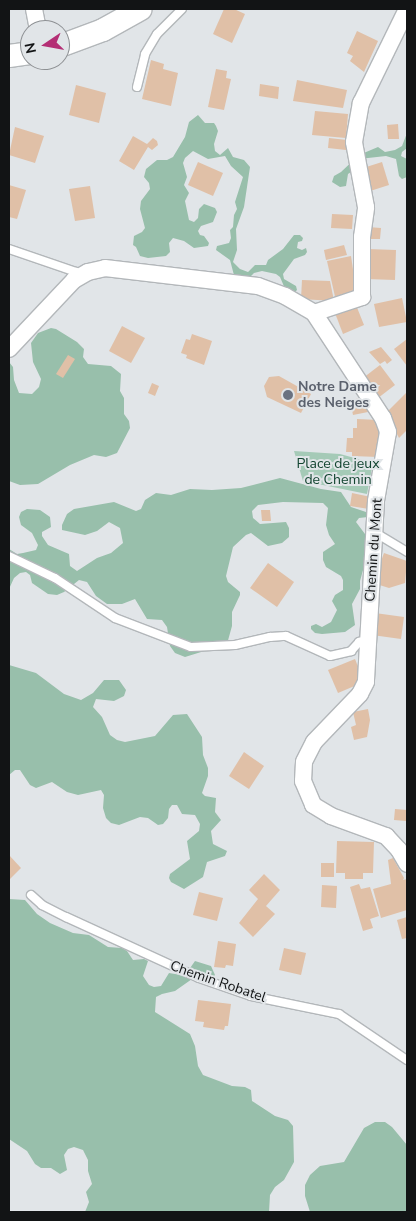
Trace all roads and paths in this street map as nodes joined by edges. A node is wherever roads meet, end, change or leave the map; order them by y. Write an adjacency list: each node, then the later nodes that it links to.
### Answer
1 (141, 9): 4 (street)
2 (182, 9): 5 (lane)
3 (407, 9): 8 (street)
4 (70, 42)
5 (136, 86)
6 (9, 249): 7 (lane)
7 (80, 276): 8 (street, Chemin du Mont); 9 (street, Chemin du Mont)
8 (314, 313): 10 (street, Chemin du Mont)
9 (9, 349)
10 (374, 532): 11 (lane); 13 (street, Chemin du Mont)
11 (407, 552)
12 (9, 556): 13 (lane)
13 (369, 640): 14 (street, Chemin du Mont)
14 (407, 864)
15 (30, 895): 16 (lane, Chemin Robatel)
16 (407, 1060)

